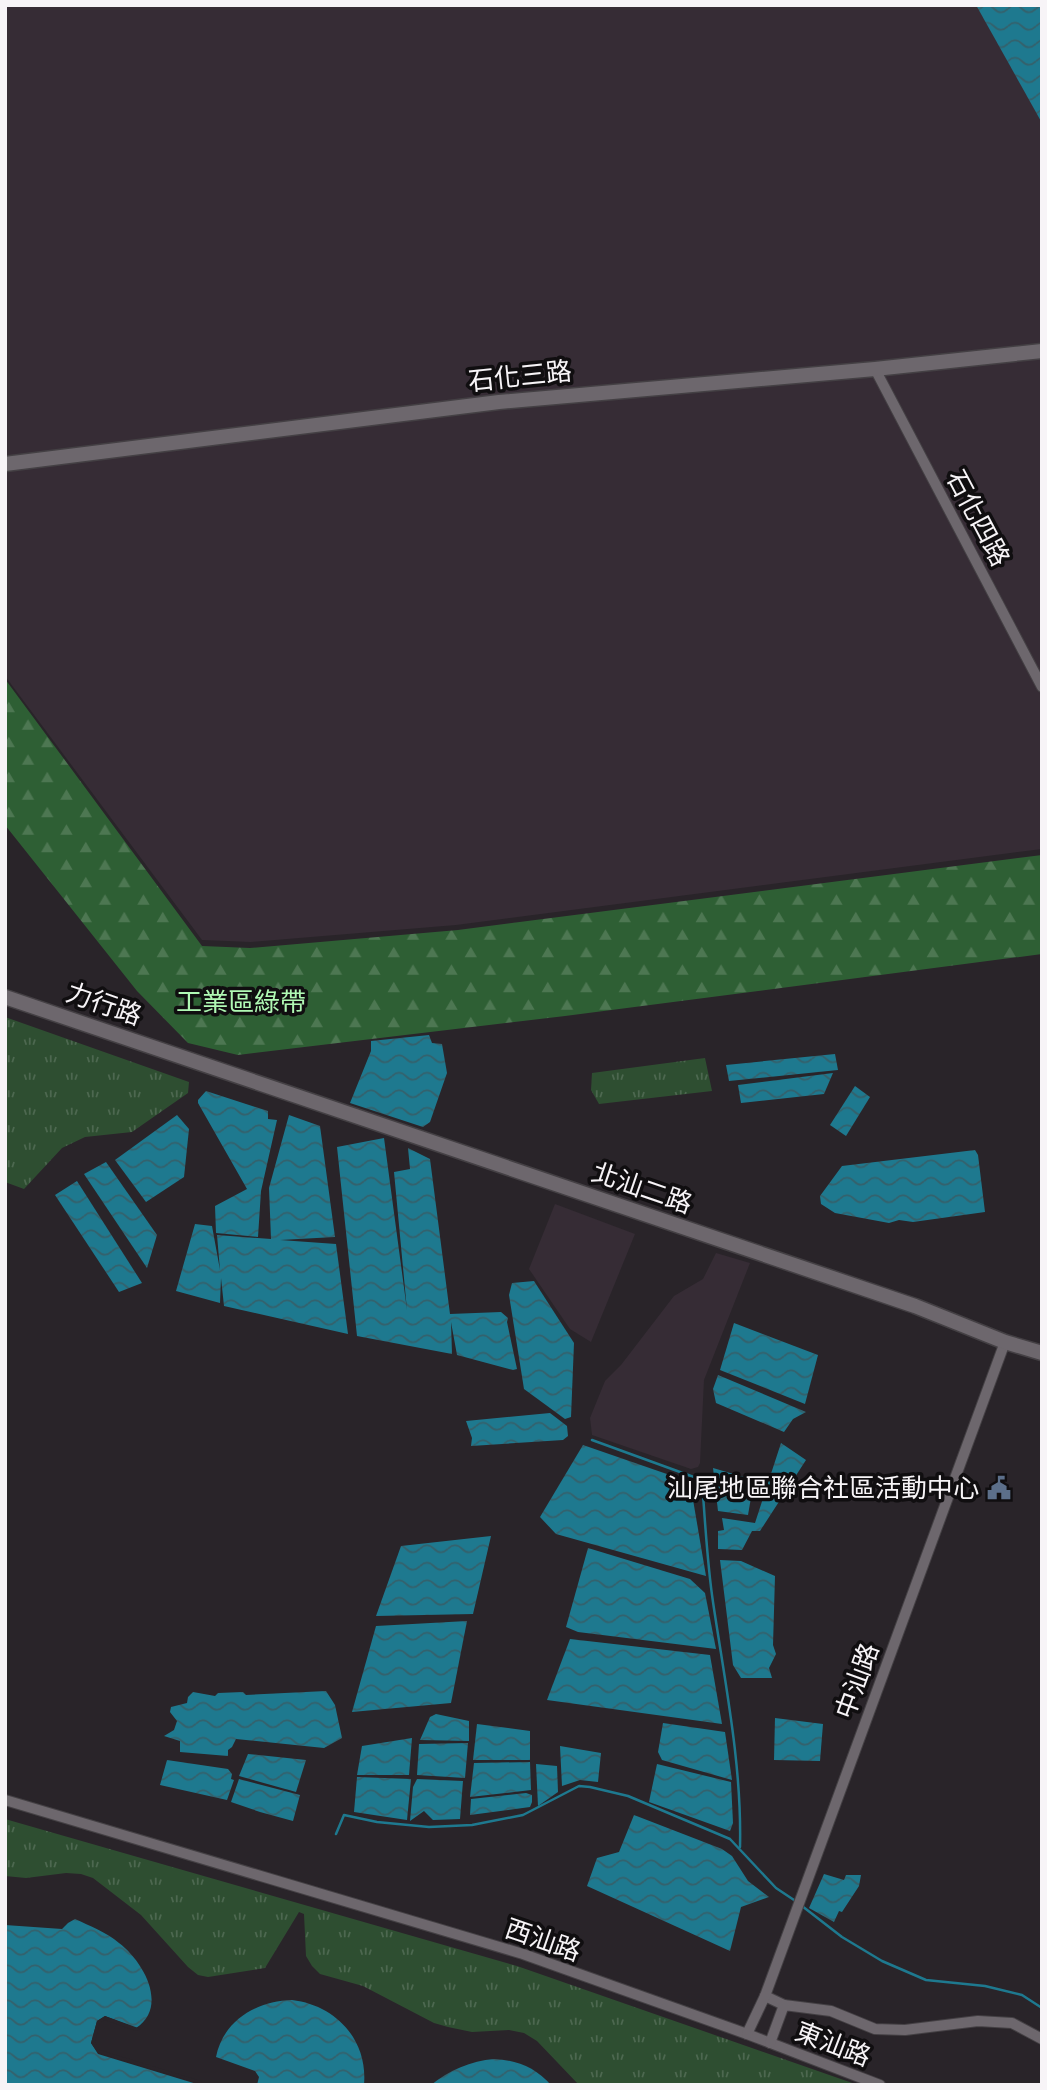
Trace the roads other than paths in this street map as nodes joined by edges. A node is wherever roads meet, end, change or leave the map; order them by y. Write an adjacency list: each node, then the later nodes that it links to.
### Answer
1 (1042, 351): 2 (street, 石化三路)
2 (875, 369): 3 (street, 石化三路); 4 (street, 石化四路)
3 (5, 464)
4 (1042, 687)
5 (5, 997): 6 (street, 力行路)
6 (226, 1072): 7 (street, 北汕二路)
7 (1005, 1342): 8 (street, 北汕二路); 10 (street, 中汕路)
8 (1042, 1353)
9 (5, 1800): 12 (street, 西汕路)
10 (765, 1996): 11 (street); 12 (street, 中汕路)
11 (784, 2005): 13 (street); 14 (street)
12 (747, 2034): 14 (street, 西汕路)
13 (1042, 2039)
14 (770, 2043): 15 (street, 東汕路)
15 (880, 2085)

